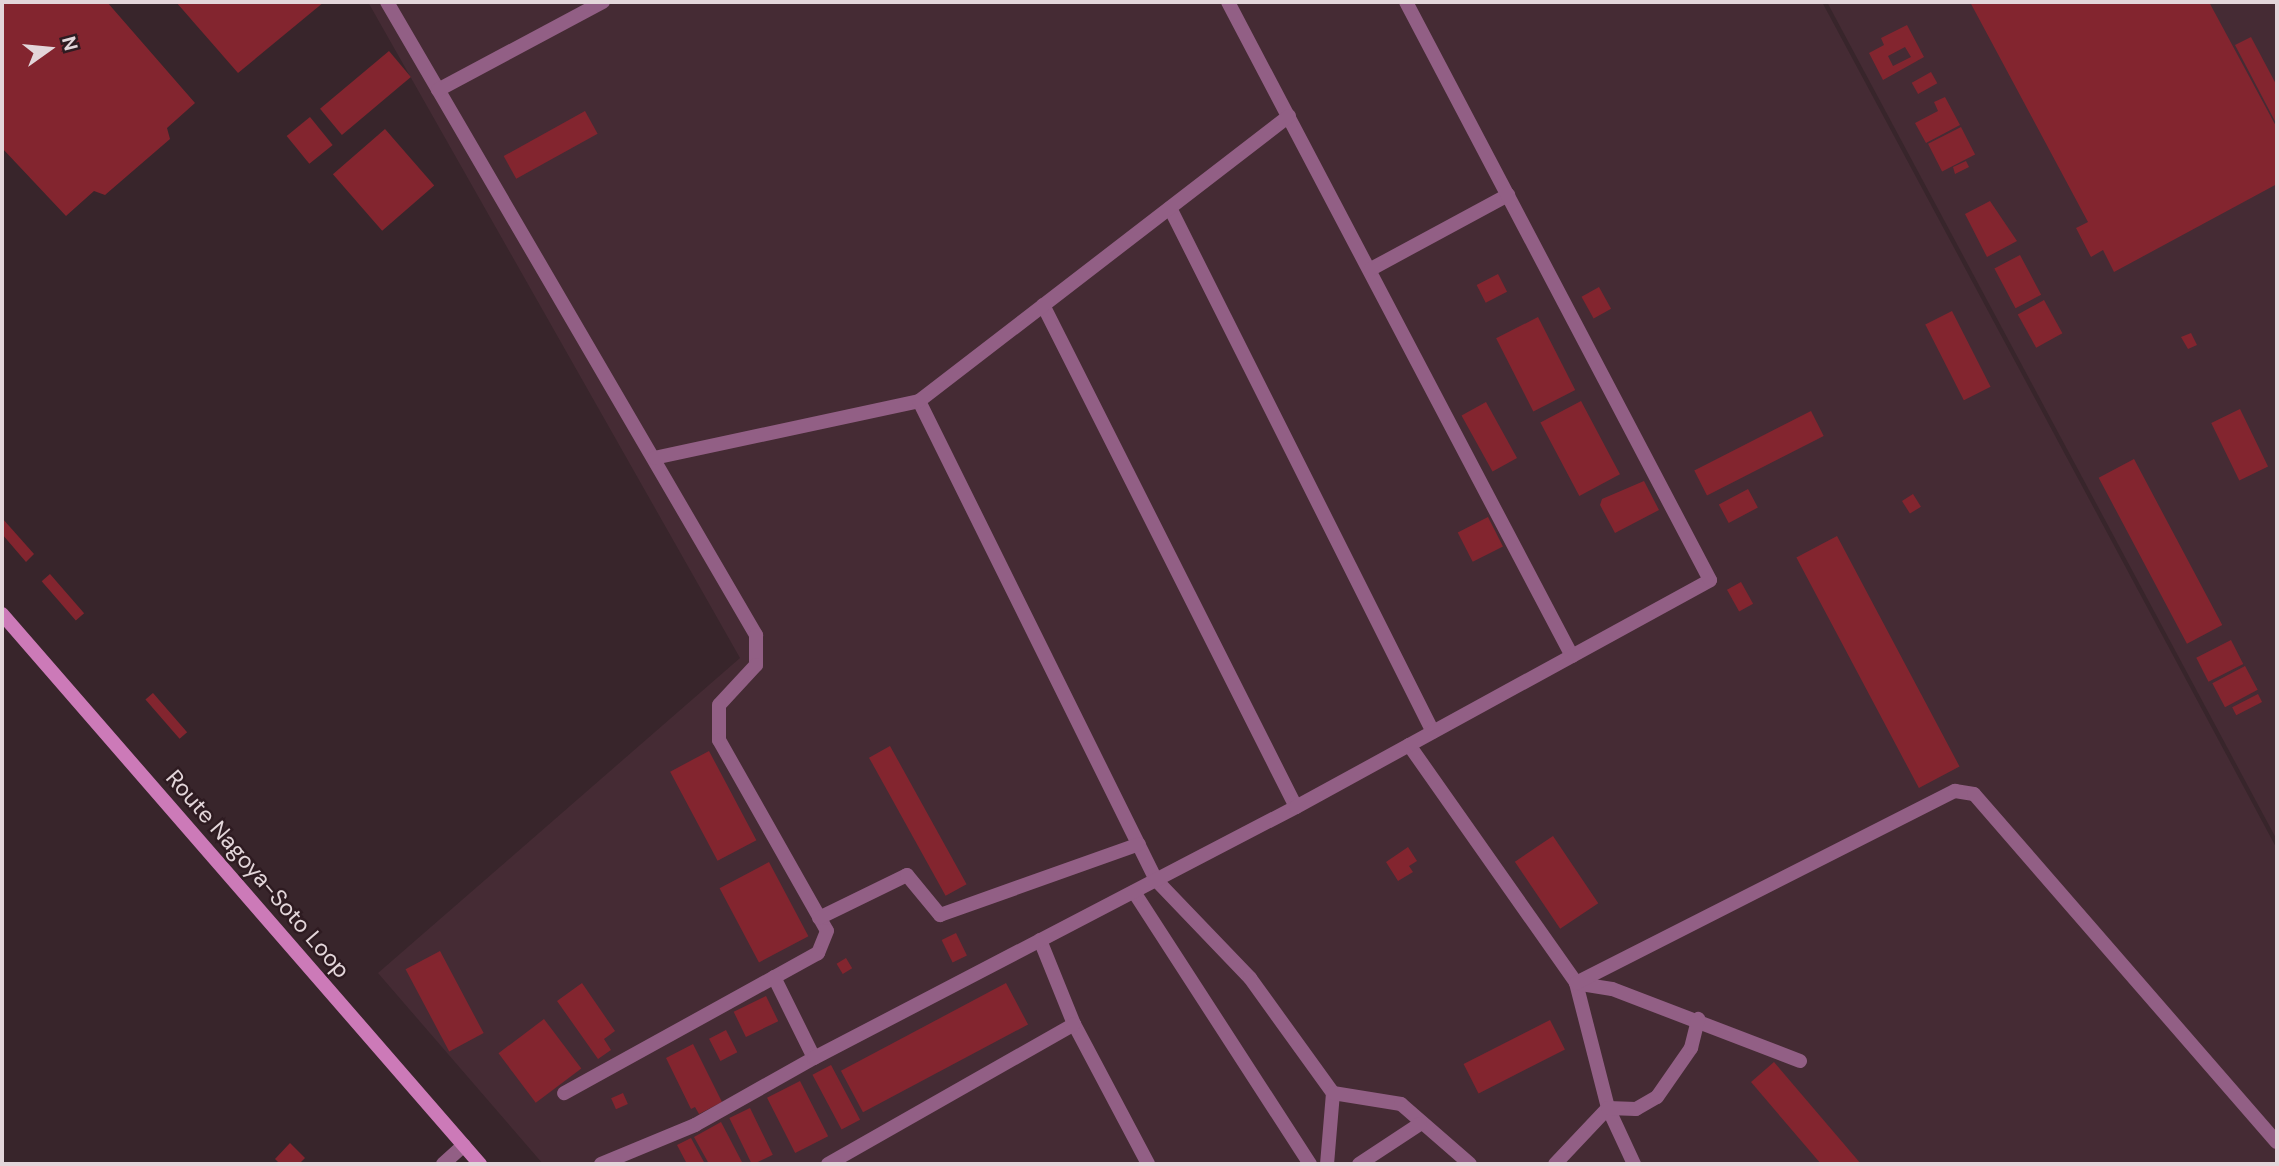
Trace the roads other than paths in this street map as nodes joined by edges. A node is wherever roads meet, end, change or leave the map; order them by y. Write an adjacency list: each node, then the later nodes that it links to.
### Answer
1 (387, 2): 5 (street)
2 (603, 2): 5 (street)
3 (1228, 2): 6 (street)
4 (1406, 2): 7 (street)
5 (438, 90): 12 (street)
6 (1289, 116): 8 (street); 9 (street)
7 (1508, 195): 9 (street); 14 (street)
8 (1170, 208): 10 (street); 15 (street)
9 (1371, 270): 14 (street)
10 (1043, 305): 11 (street); 17 (street)
11 (919, 401): 12 (street); 18 (street)
12 (654, 458): 21 (street)
13 (2, 614): 34 (main road, Route Nagoya-Soto Loop)
14 (1572, 656): 15 (street)
15 (1433, 732): 16 (street)
16 (1409, 745): 17 (street); 24 (street)
17 (1296, 807): 19 (street)
18 (1139, 844): 19 (street); 21 (street)
19 (1156, 880): 20 (street); 30 (street)
20 (1134, 892): 22 (street); 40 (street)
21 (819, 918): 23 (street)
22 (1040, 940): 26 (street); 27 (street)
23 (774, 977): 27 (street); 29 (street)
24 (1576, 983): 25 (street); 31 (street); 33 (street)
25 (1698, 1019): 28 (street); 31 (street)
26 (1074, 1024): 38 (street); 39 (street)
27 (814, 1058): 37 (street)
28 (1800, 1061)
29 (564, 1093)
30 (1333, 1093): 32 (street); 41 (street)
31 (1608, 1108): 44 (street); 45 (street)
32 (1420, 1124): 42 (street); 43 (street)
33 (2277, 1142)
34 (464, 1145): 35 (street); 36 (main road, Route Nagoya-Soto Loop)
35 (443, 1164)
36 (480, 1164)
37 (601, 1164)
38 (828, 1164)
39 (1148, 1164)
40 (1310, 1164)
41 (1327, 1164)
42 (1359, 1164)
43 (1470, 1164)
44 (1555, 1164)
45 (1634, 1164)

